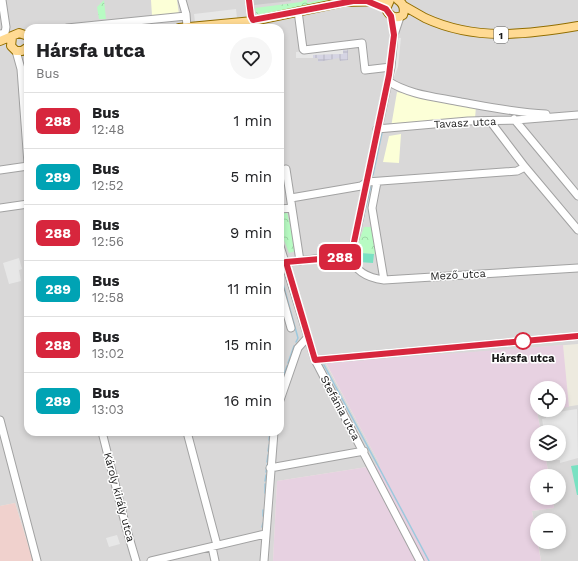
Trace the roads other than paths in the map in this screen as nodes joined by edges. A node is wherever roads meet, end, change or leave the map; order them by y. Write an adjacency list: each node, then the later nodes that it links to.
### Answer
1 (2, 0): 14 (street)
2 (182, 0): 7 (street)
3 (249, 0): 12 (street)
4 (401, 3): 8 (main road, 1); 9 (main road, 1)
5 (389, 6): 6 (main road, 1); 8 (main road, 1); 15 (street)
6 (298, 12): 12 (main road, 1); 22 (street)
7 (186, 16): 10 (street); 11 (street)
8 (401, 16): 9 (main road, 1); 15 (street)
9 (425, 18): 13 (main road, 1)
10 (107, 24)
11 (184, 24)
12 (255, 24)
13 (578, 26)
14 (6, 35): 16 (main road); 17 (main road); 19 (main road)
15 (394, 35): 22 (street)
16 (24, 36)
17 (0, 41)
18 (0, 47): 19 (main road)
19 (14, 49): 20 (main road); 23 (street)
20 (24, 49)
21 (24, 57): 23 (street)
22 (390, 67): 24 (street)
23 (21, 69): 25 (street)
24 (388, 81): 26 (street, Tavasz utca); 31 (street)
25 (24, 110)
26 (506, 110): 28 (street, Tavasz utca); 29 (street)
27 (578, 115): 28 (street, Tavasz utca)
28 (554, 116): 29 (street, Tavasz utca)
29 (516, 120): 30 (street, Tavasz utca); 38 (street)
30 (490, 122): 31 (street, Tavasz utca); 33 (street)
31 (377, 129): 36 (street)
32 (24, 166): 35 (street)
33 (525, 167): 37 (street); 44 (street)
34 (286, 168): 39 (street)
35 (0, 170)
36 (367, 182): 37 (street); 39 (street); 45 (street)
37 (377, 182): 50 (street)
38 (578, 196)
39 (291, 198): 42 (street)
40 (24, 205): 41 (street)
41 (0, 208)
42 (292, 208): 43 (street); 46 (street)
43 (284, 209)
44 (578, 230)
45 (349, 255): 46 (street); 50 (street, Mező utca)
46 (300, 261): 47 (street)
47 (284, 263)
48 (284, 266): 54 (street, Stefánia utca)
49 (578, 268): 50 (street, Mező utca)
50 (384, 280)
51 (284, 302): 52 (street)
52 (292, 328)
53 (578, 336): 55 (street)
54 (307, 338): 55 (street, Stefánia utca); 56 (street)
55 (315, 360): 61 (street, Stefánia utca)
56 (284, 388)
57 (0, 420): 65 (street)
58 (103, 436): 66 (street, Károly király utca)
59 (188, 436): 64 (street)
60 (274, 436): 62 (street)
61 (364, 451): 62 (street); 70 (street, Stefánia utca)
62 (270, 468): 63 (street)
63 (265, 534): 64 (street); 69 (street)
64 (215, 546): 67 (street); 68 (street)
65 (37, 561)
66 (136, 561)
67 (151, 561)
68 (215, 561)
69 (264, 561)
70 (420, 561)

